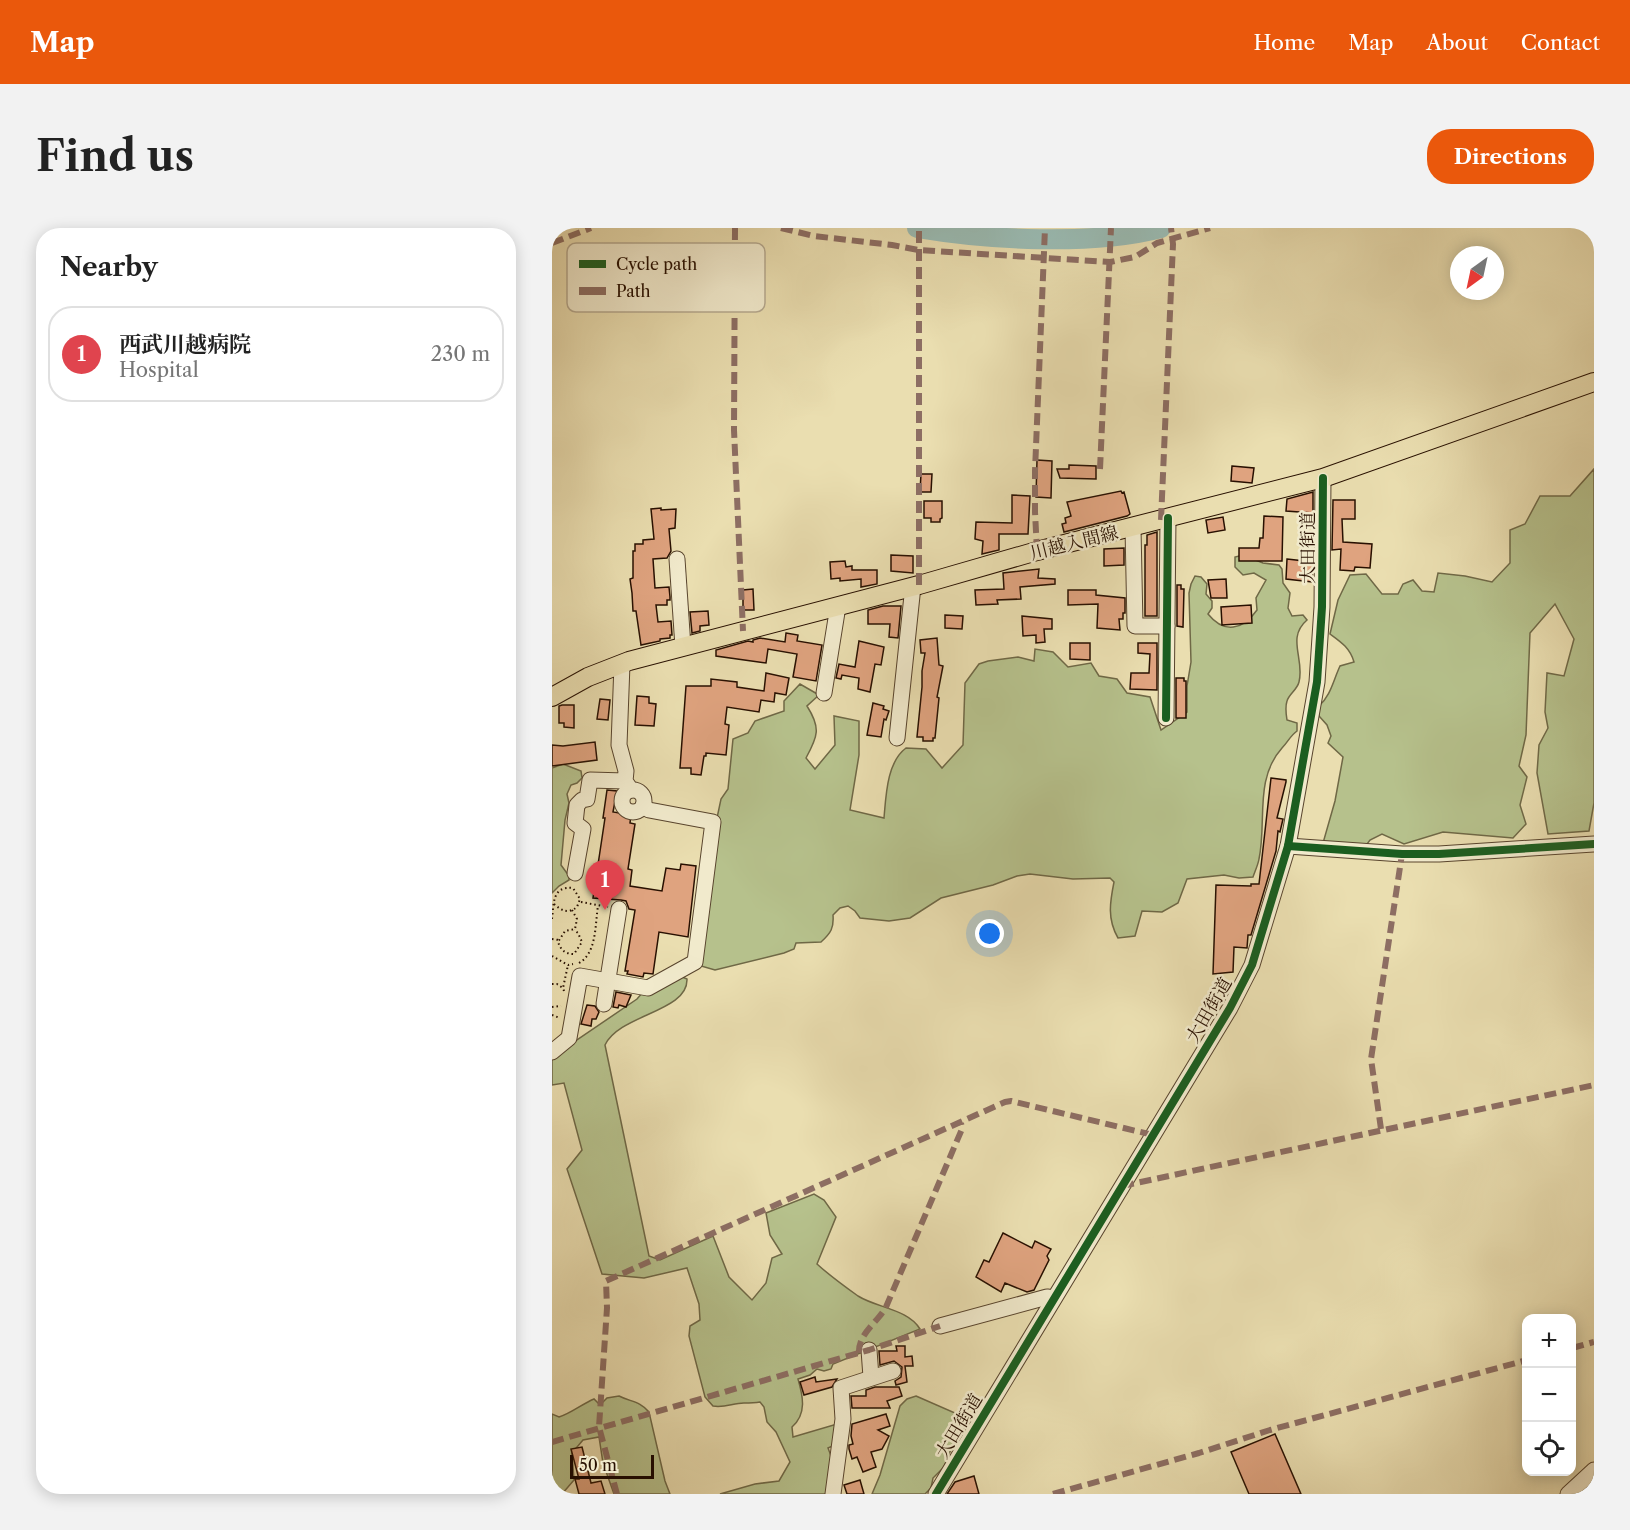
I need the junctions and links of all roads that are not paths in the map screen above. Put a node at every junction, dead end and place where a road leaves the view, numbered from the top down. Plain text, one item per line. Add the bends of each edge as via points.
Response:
1 (1594, 382) edge
2 (1323, 478) junction
3 (1168, 518) junction
4 (1134, 528) junction
5 (676, 559) dead end
6 (913, 586) junction
7 (838, 606) junction
8 (1167, 626) junction
9 (683, 647) junction
10 (622, 664) junction
11 (824, 693) dead end
12 (552, 697) edge
13 (1167, 718) dead end
14 (897, 738) dead end
15 (628, 786) junction
16 (1594, 844) edge
17 (1288, 846) junction
18 (575, 873) dead end
19 (619, 909) road end
20 (608, 981) junction
21 (604, 1004) dead end
22 (552, 1052) edge
23 (1054, 1298) junction
24 (939, 1326) dead end
25 (869, 1350) dead end
26 (893, 1371) dead end
27 (871, 1377) junction
28 (1594, 1470) edge
29 (833, 1494) edge
30 (936, 1494) edge
31 (1568, 1494) edge

1 - 2 main road, 川越入間線
2 - 3 main road, 川越入間線
2 - 17 street, 大田街道 via 1317,682
3 - 4 main road, 川越入間線
3 - 8 street
4 - 6 main road, 川越入間線
4 - 8 street via 1135,626
5 - 9 street
6 - 7 main road, 川越入間線
6 - 14 street
7 - 9 main road, 川越入間線
7 - 11 street
8 - 13 street
9 - 10 main road, 川越入間線
10 - 12 main road, 川越入間線
10 - 15 street via 619,745
15 - 18 street via 590,780 587,800 577,805 575,823 582,829
15 - 20 street via 622,799 632,812 643,806 713,822 695,962 648,988
16 - 17 street via 1439,854
17 - 23 street, 大田街道 via 1252,965 1230,1008
19 - 20 street
20 - 21 street
20 - 22 street via 580,976 569,1038
23 - 24 street
23 - 30 street, 大田街道
25 - 27 street
26 - 27 street
27 - 29 street via 841,1388 843,1419
28 - 31 street

